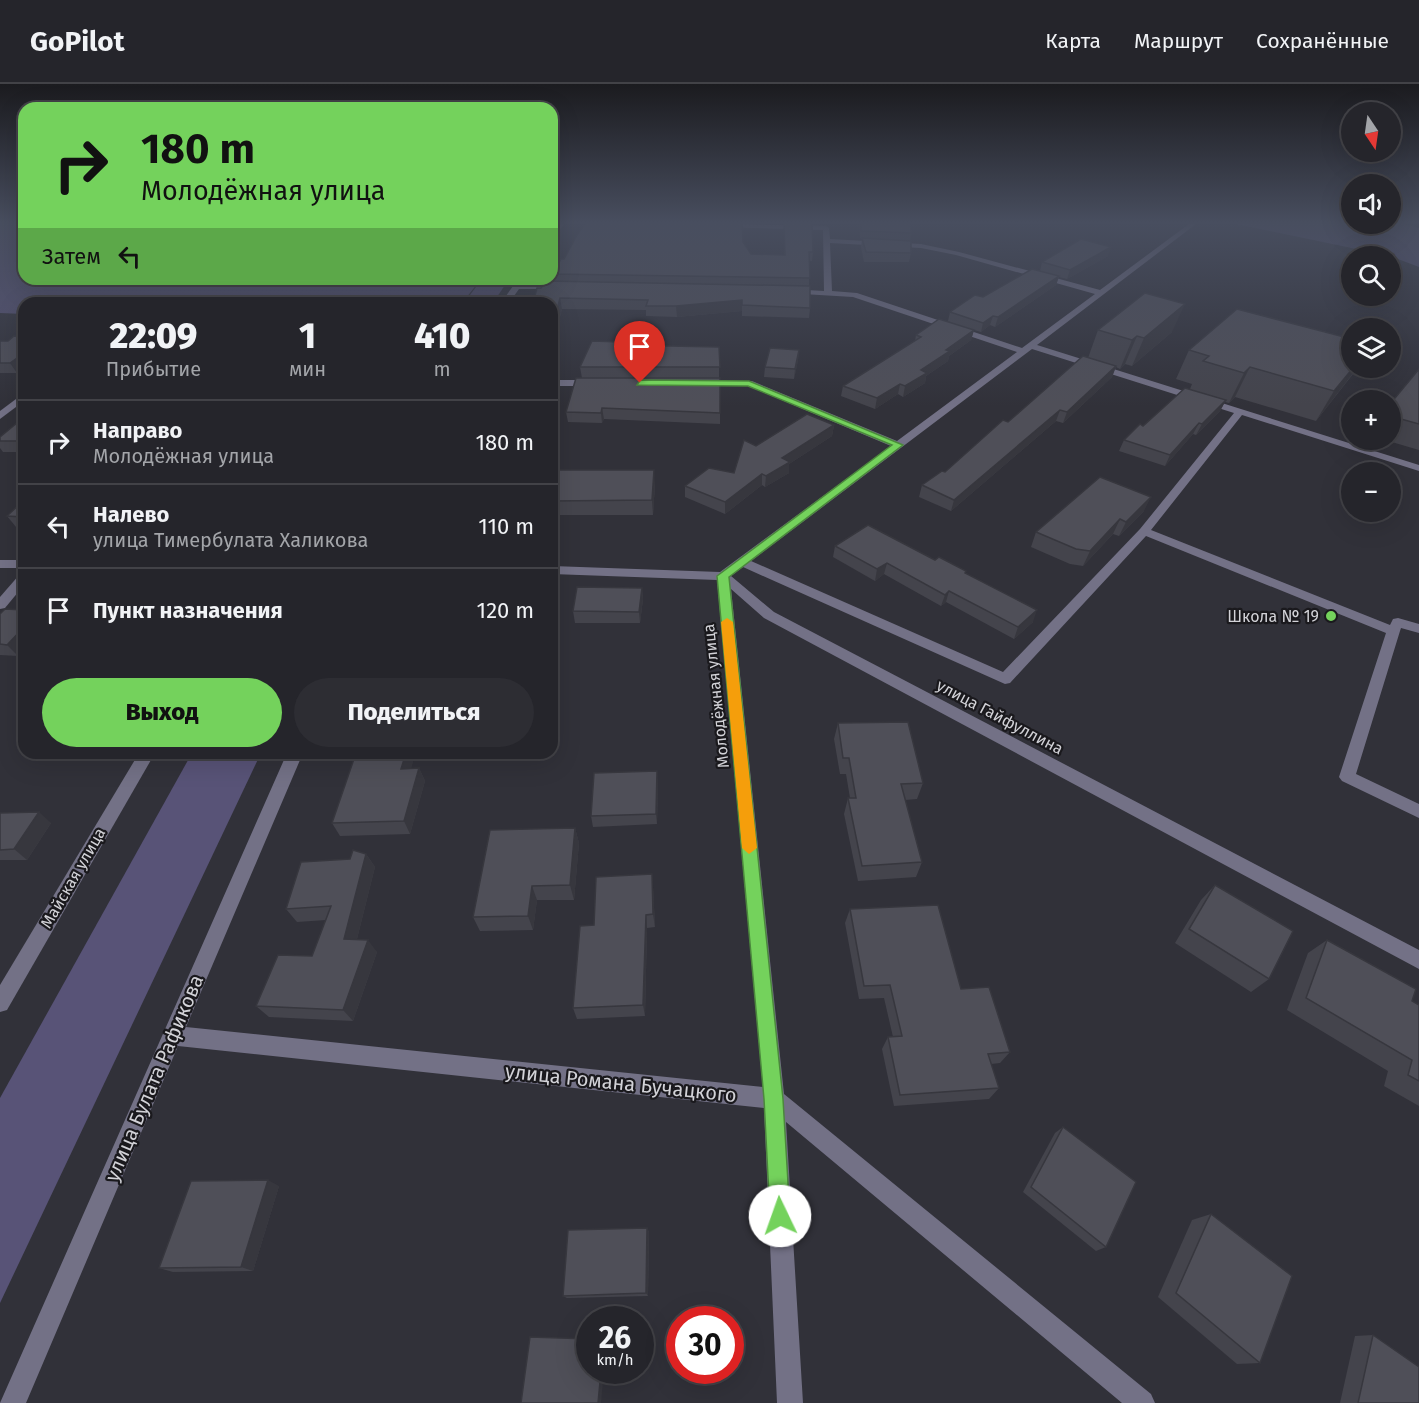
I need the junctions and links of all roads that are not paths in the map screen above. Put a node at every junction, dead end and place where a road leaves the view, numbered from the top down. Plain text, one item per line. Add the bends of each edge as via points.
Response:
1 (828, 283) edge
2 (1063, 283) edge
3 (1115, 283) edge
4 (516, 286) joint
5 (574, 287) edge
6 (782, 291) edge
7 (828, 291) junction
8 (1101, 293) junction
9 (509, 297) edge
10 (1027, 349) junction
11 (558, 383) edge
12 (610, 383) edge
13 (691, 383) edge
14 (18, 401) edge
15 (1240, 411) junction
16 (0, 416) edge
17 (898, 445) junction
18 (1419, 468) edge
19 (1144, 531) junction
20 (742, 562) junction
21 (0, 564) edge
22 (18, 564) edge
23 (558, 570) edge
24 (723, 576) junction
25 (18, 584) edge
26 (0, 605) edge
27 (1419, 629) edge
28 (1393, 631) junction
29 (143, 759) edge
30 (292, 759) edge
31 (1419, 811) edge
32 (1419, 960) edge
33 (0, 1003) edge
34 (172, 1035) junction
35 (774, 1099) junction
36 (13, 1403) edge
37 (790, 1403) edge
38 (1142, 1403) edge

1 - 7 street
2 - 8 street
3 - 8 street
4 - 5 street
4 - 9 street
6 - 7 street
7 - 10 street via 854,295
8 - 10 street
10 - 15 street
10 - 17 street
11 - 12 street
13 - 17 street via 749,383
14 - 16 street
15 - 18 street
15 - 19 street
17 - 20 street
19 - 20 street via 1005,679
19 - 28 street
20 - 24 street
21 - 22 street
23 - 24 street
24 - 32 street, улица Гайфуллина via 769,615
24 - 35 street, Молодёжная улица
25 - 26 street
27 - 28 street via 1398,622
28 - 31 street via 1347,777
29 - 33 street, Майская улица
30 - 34 street, улица Булата Рафикова
34 - 35 street, улица Романа Бучацкого
34 - 36 street, улица Булата Рафикова
35 - 37 street, Молодёжная улица
35 - 38 street

